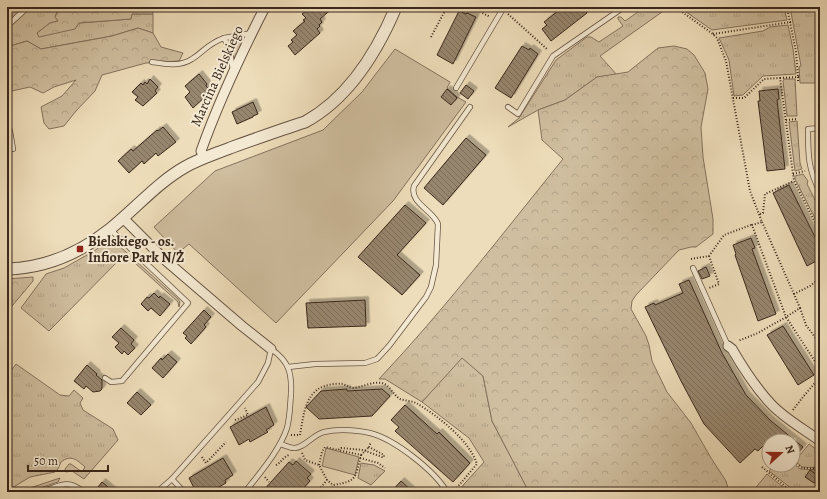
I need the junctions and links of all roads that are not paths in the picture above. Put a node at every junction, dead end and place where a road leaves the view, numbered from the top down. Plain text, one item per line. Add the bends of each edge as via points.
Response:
1 (28, 7) edge
2 (265, 7) edge
3 (396, 7) edge
4 (624, 7) edge
5 (504, 8) edge
6 (7, 26) edge
7 (252, 33) junction
8 (224, 38) junction
9 (152, 62) dead end
10 (234, 71) junction
11 (456, 88) dead end
12 (470, 107) dead end
13 (508, 107) dead end
14 (7, 124) edge
15 (820, 128) edge
16 (13, 149) dead end
17 (204, 158) junction
18 (820, 192) edge
19 (123, 218) junction
20 (110, 229) junction
21 (693, 268) dead end
22 (7, 269) edge
23 (728, 346) joint
24 (272, 349) junction
25 (288, 367) junction
26 (105, 378) dead end
27 (820, 441) edge
28 (280, 444) junction
29 (172, 479) junction
30 (41, 492) edge
31 (84, 492) edge
32 (156, 492) edge
33 (184, 492) edge
34 (245, 492) edge
35 (447, 492) edge

1 - 6 lane
2 - 7 street, Marcina Bielskiego
3 - 17 street via 385,33 354,80 316,116
4 - 13 lane via 554,56 518,114
5 - 11 lane
7 - 8 lane
7 - 10 street, Marcina Bielskiego
8 - 9 lane via 212,43 186,62
8 - 10 lane
10 - 17 street, Marcina Bielskiego via 201,151
12 - 25 lane via 413,190 415,198 433,214 438,224 436,265 426,298 377,360 365,363
14 - 16 lane
15 - 18 lane via 808,129 810,170
17 - 19 street via 168,178
19 - 20 street
19 - 24 street via 164,259
20 - 22 street via 80,249 53,261 37,266
20 - 26 lane via 188,303 122,381 111,382
21 - 23 lane
23 - 27 street via 771,404
24 - 25 lane via 281,356
24 - 29 lane via 258,382
25 - 28 lane via 291,396 287,427
28 - 34 lane
28 - 35 lane via 300,447 322,432 328,431 351,430 374,435 393,443 413,457
29 - 32 lane
29 - 33 lane
30 - 31 lane via 66,484 77,486

